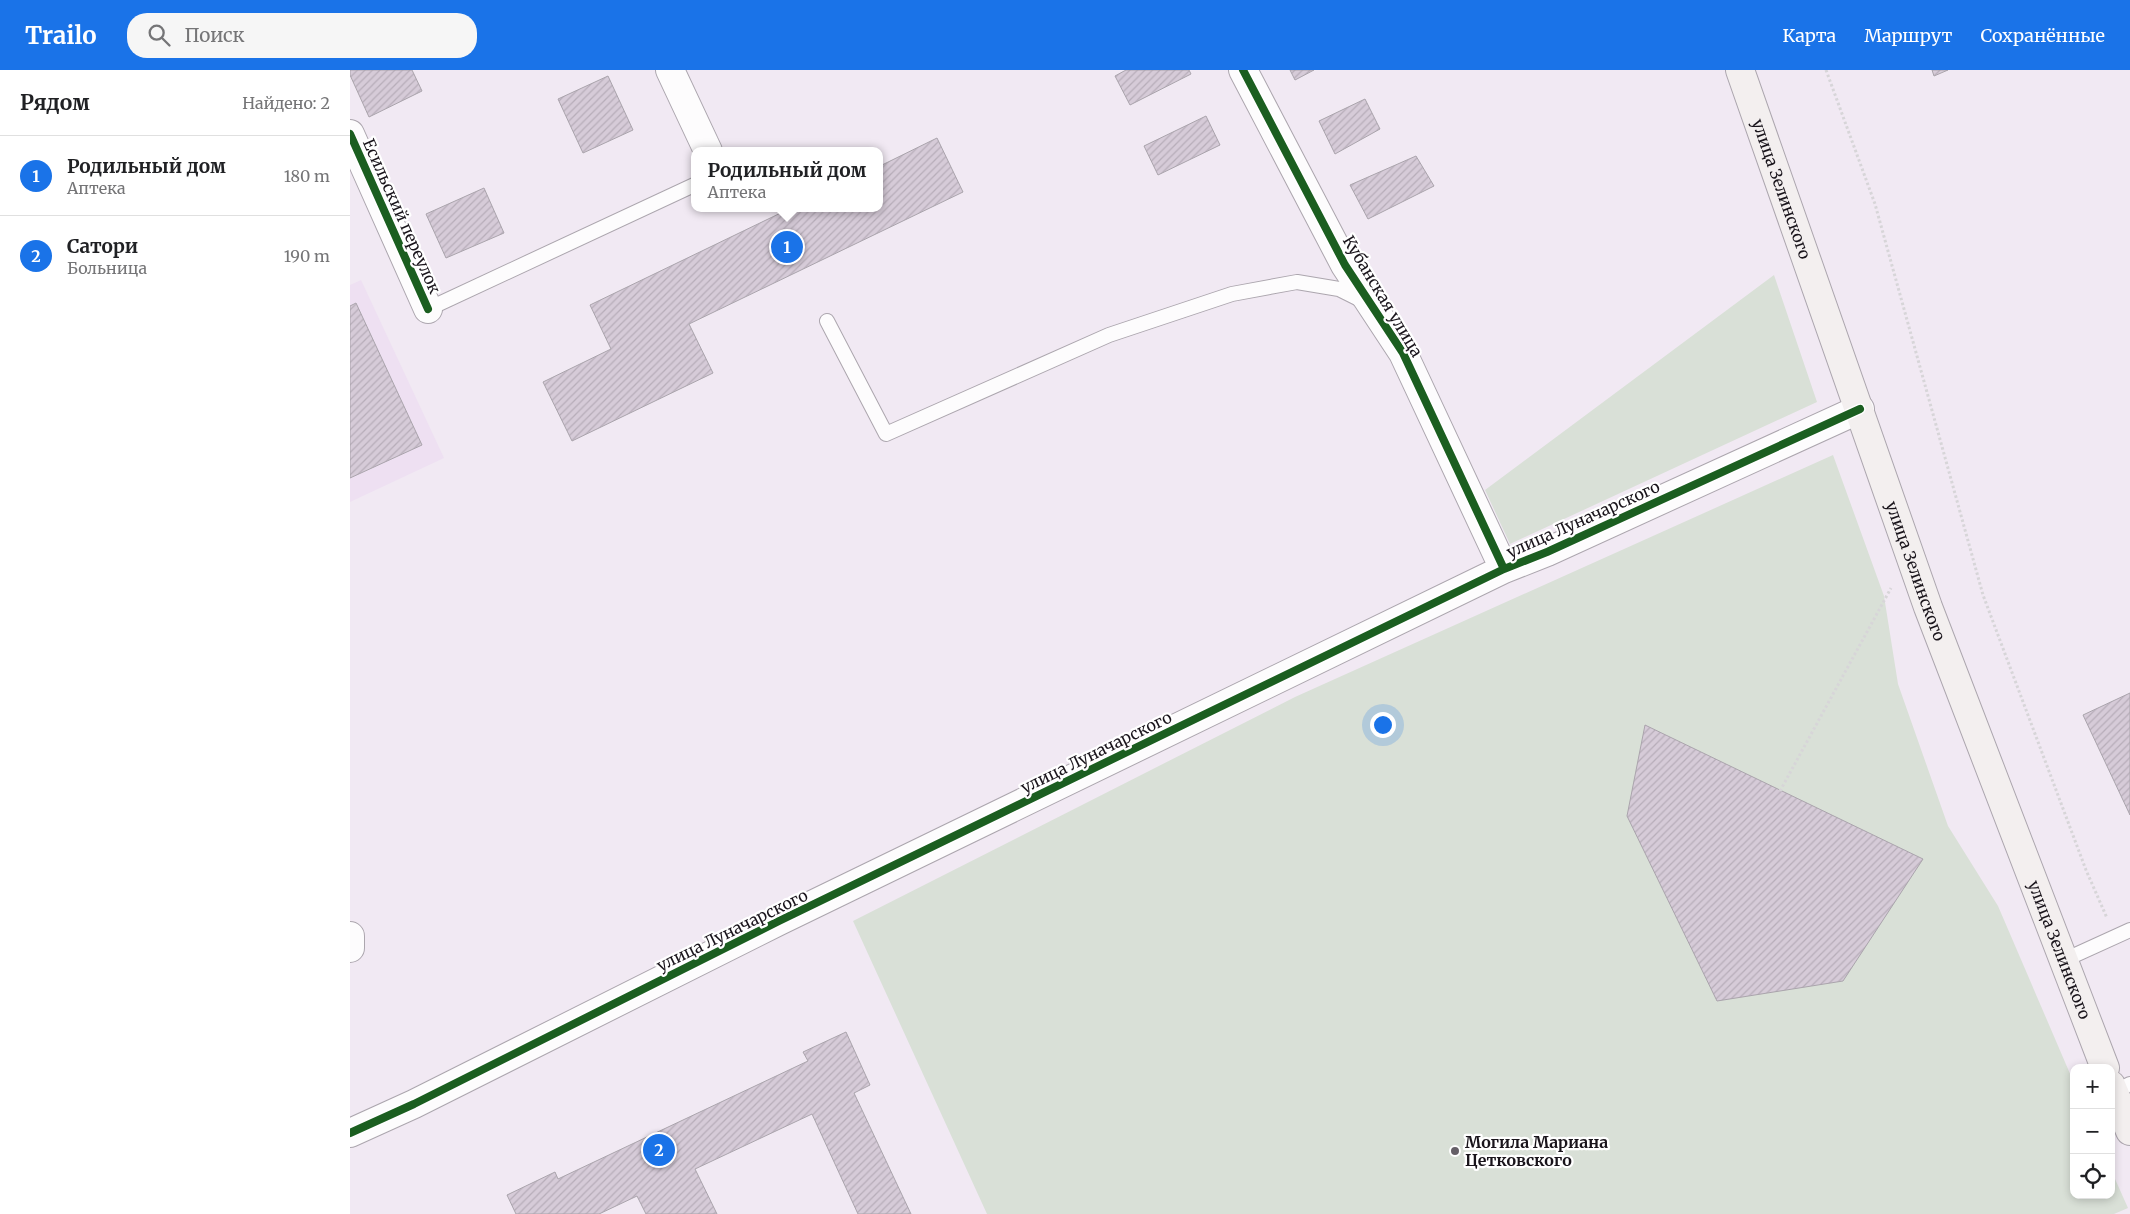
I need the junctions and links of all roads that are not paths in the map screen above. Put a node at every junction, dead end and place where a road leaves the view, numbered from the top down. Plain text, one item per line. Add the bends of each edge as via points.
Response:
1 (670, 70) edge
2 (1242, 70) edge
3 (1740, 70) edge
4 (350, 134) edge
5 (706, 147) edge
6 (691, 186) edge
7 (1372, 306) junction
8 (428, 309) joint
9 (827, 321) dead end
10 (1860, 409) junction
11 (1504, 569) junction
12 (2127, 932) edge
13 (350, 936) edge
14 (350, 948) edge
15 (2062, 961) junction
16 (2107, 1064) edge
17 (2115, 1082) edge
18 (2130, 1130) edge
19 (350, 1133) edge

1 - 5 street
2 - 7 street, Кубанская улица via 1345,265
3 - 10 main road, улица Зелинского
4 - 8 street, Есильский переулок
6 - 8 lane
7 - 9 lane via 1339,289 1297,282 1232,294 1110,334 886,434
7 - 11 street, Кубанская улица via 1403,353
10 - 11 street, улица Луначарского
10 - 15 main road, улица Зелинского via 1931,616
11 - 19 street, улица Луначарского
12 - 15 lane
13 - 14 street
15 - 16 main road, улица Зелинского
17 - 18 main road, улица Зелинского

